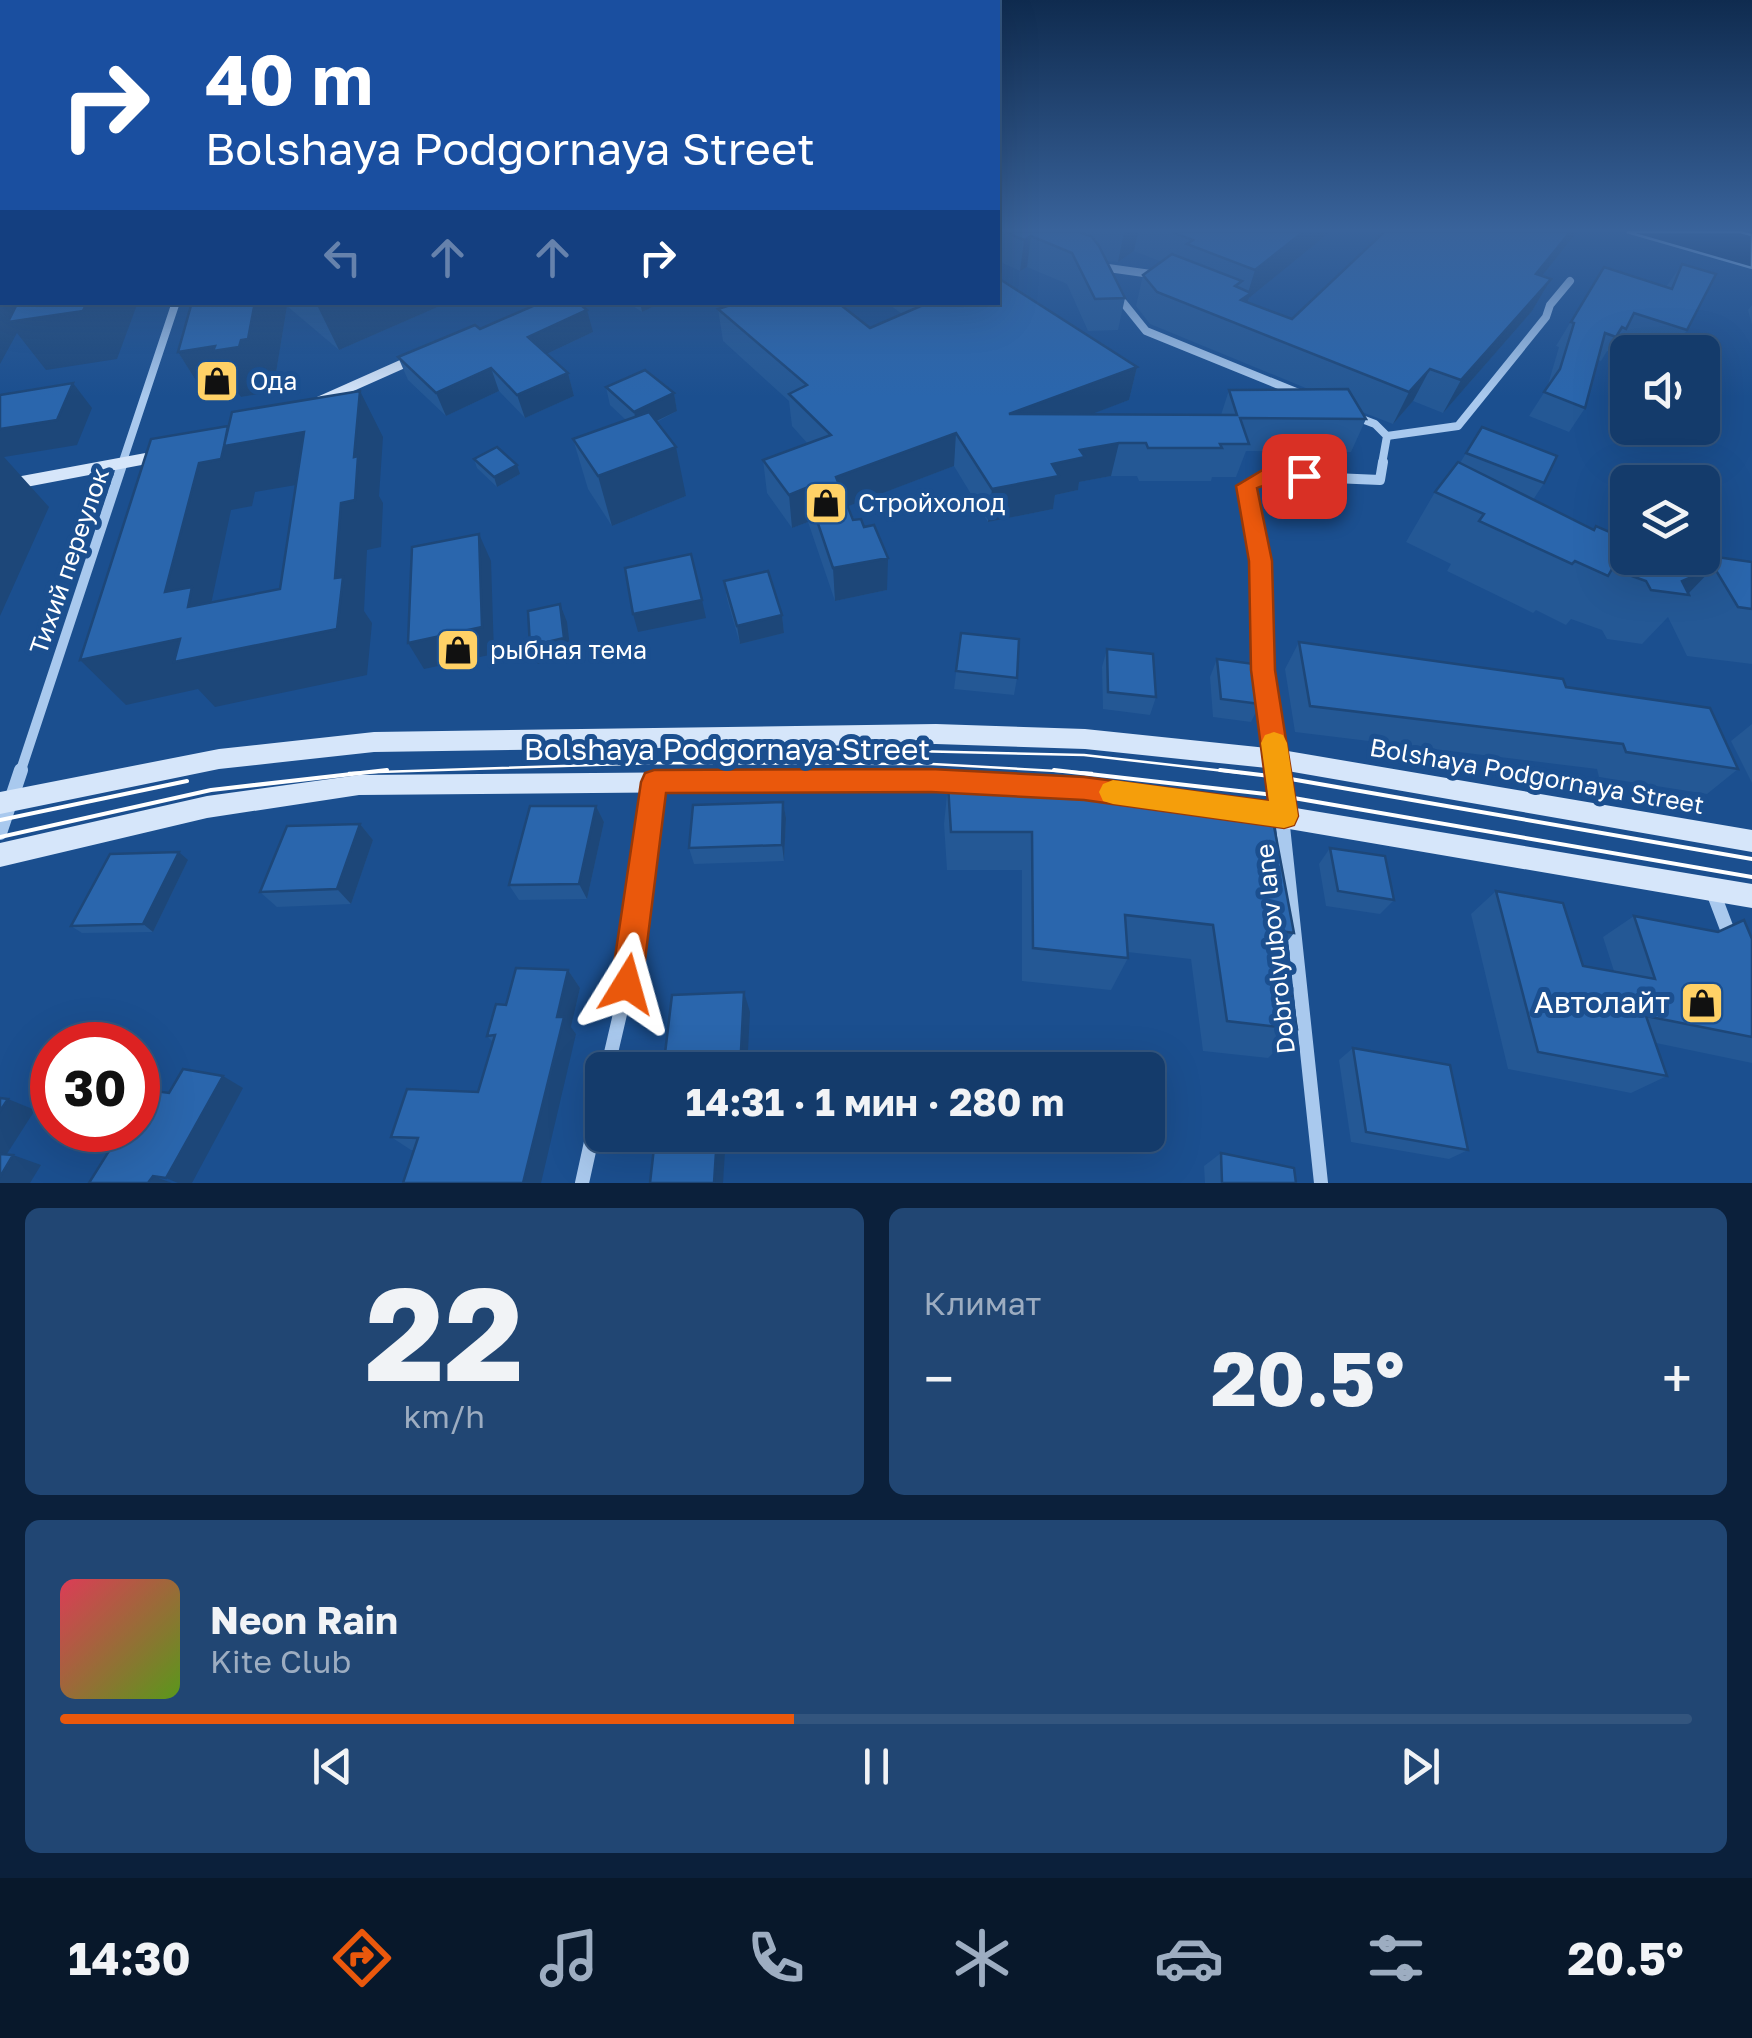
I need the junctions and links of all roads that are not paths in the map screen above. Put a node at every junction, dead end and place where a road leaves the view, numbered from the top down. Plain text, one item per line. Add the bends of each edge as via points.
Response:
1 (1110, 287) edge
2 (1565, 287) edge
3 (175, 305) edge
4 (443, 346) edge
5 (1308, 397) edge
6 (298, 409) edge
7 (1342, 411) edge
8 (1387, 436) junction
9 (185, 451) edge
10 (123, 464) junction
11 (0, 486) edge
12 (1276, 759) junction
13 (654, 782) junction
14 (4, 802) edge
15 (1284, 816) junction
16 (0, 833) edge
17 (1752, 841) edge
18 (0, 854) edge
19 (1712, 888) junction
20 (1752, 896) edge
21 (1739, 959) edge
22 (612, 1052) edge
23 (589, 1152) edge
24 (582, 1183) edge
25 (1321, 1183) edge

1 - 5 street via 1146,332
2 - 8 street via 1458,426
3 - 10 street, Тихий переулок
4 - 6 main road
7 - 8 street
8 - 12 street, Dobrolyubov lane via 1380,480 1266,475 1246,486 1260,561 1263,670
9 - 10 main road
10 - 11 main road
10 - 14 street, Тихий переулок
12 - 14 main road, Bolshaya Podgornaya Street via 936,734 374,742 219,759
12 - 15 street, Dobrolyubov lane
12 - 17 main road, Bolshaya Podgornaya Street
13 - 15 main road, Bolshaya Podgornaya Street via 931,780 1084,788
13 - 18 main road, Bolshaya Podgornaya Street via 341,788 207,806
13 - 22 street
14 - 16 street, Тихий переулок
15 - 19 main road, Bolshaya Podgornaya Street
15 - 25 street, Dobrolyubov lane
19 - 20 main road, Bolshaya Podgornaya Street
19 - 21 street
23 - 24 street

